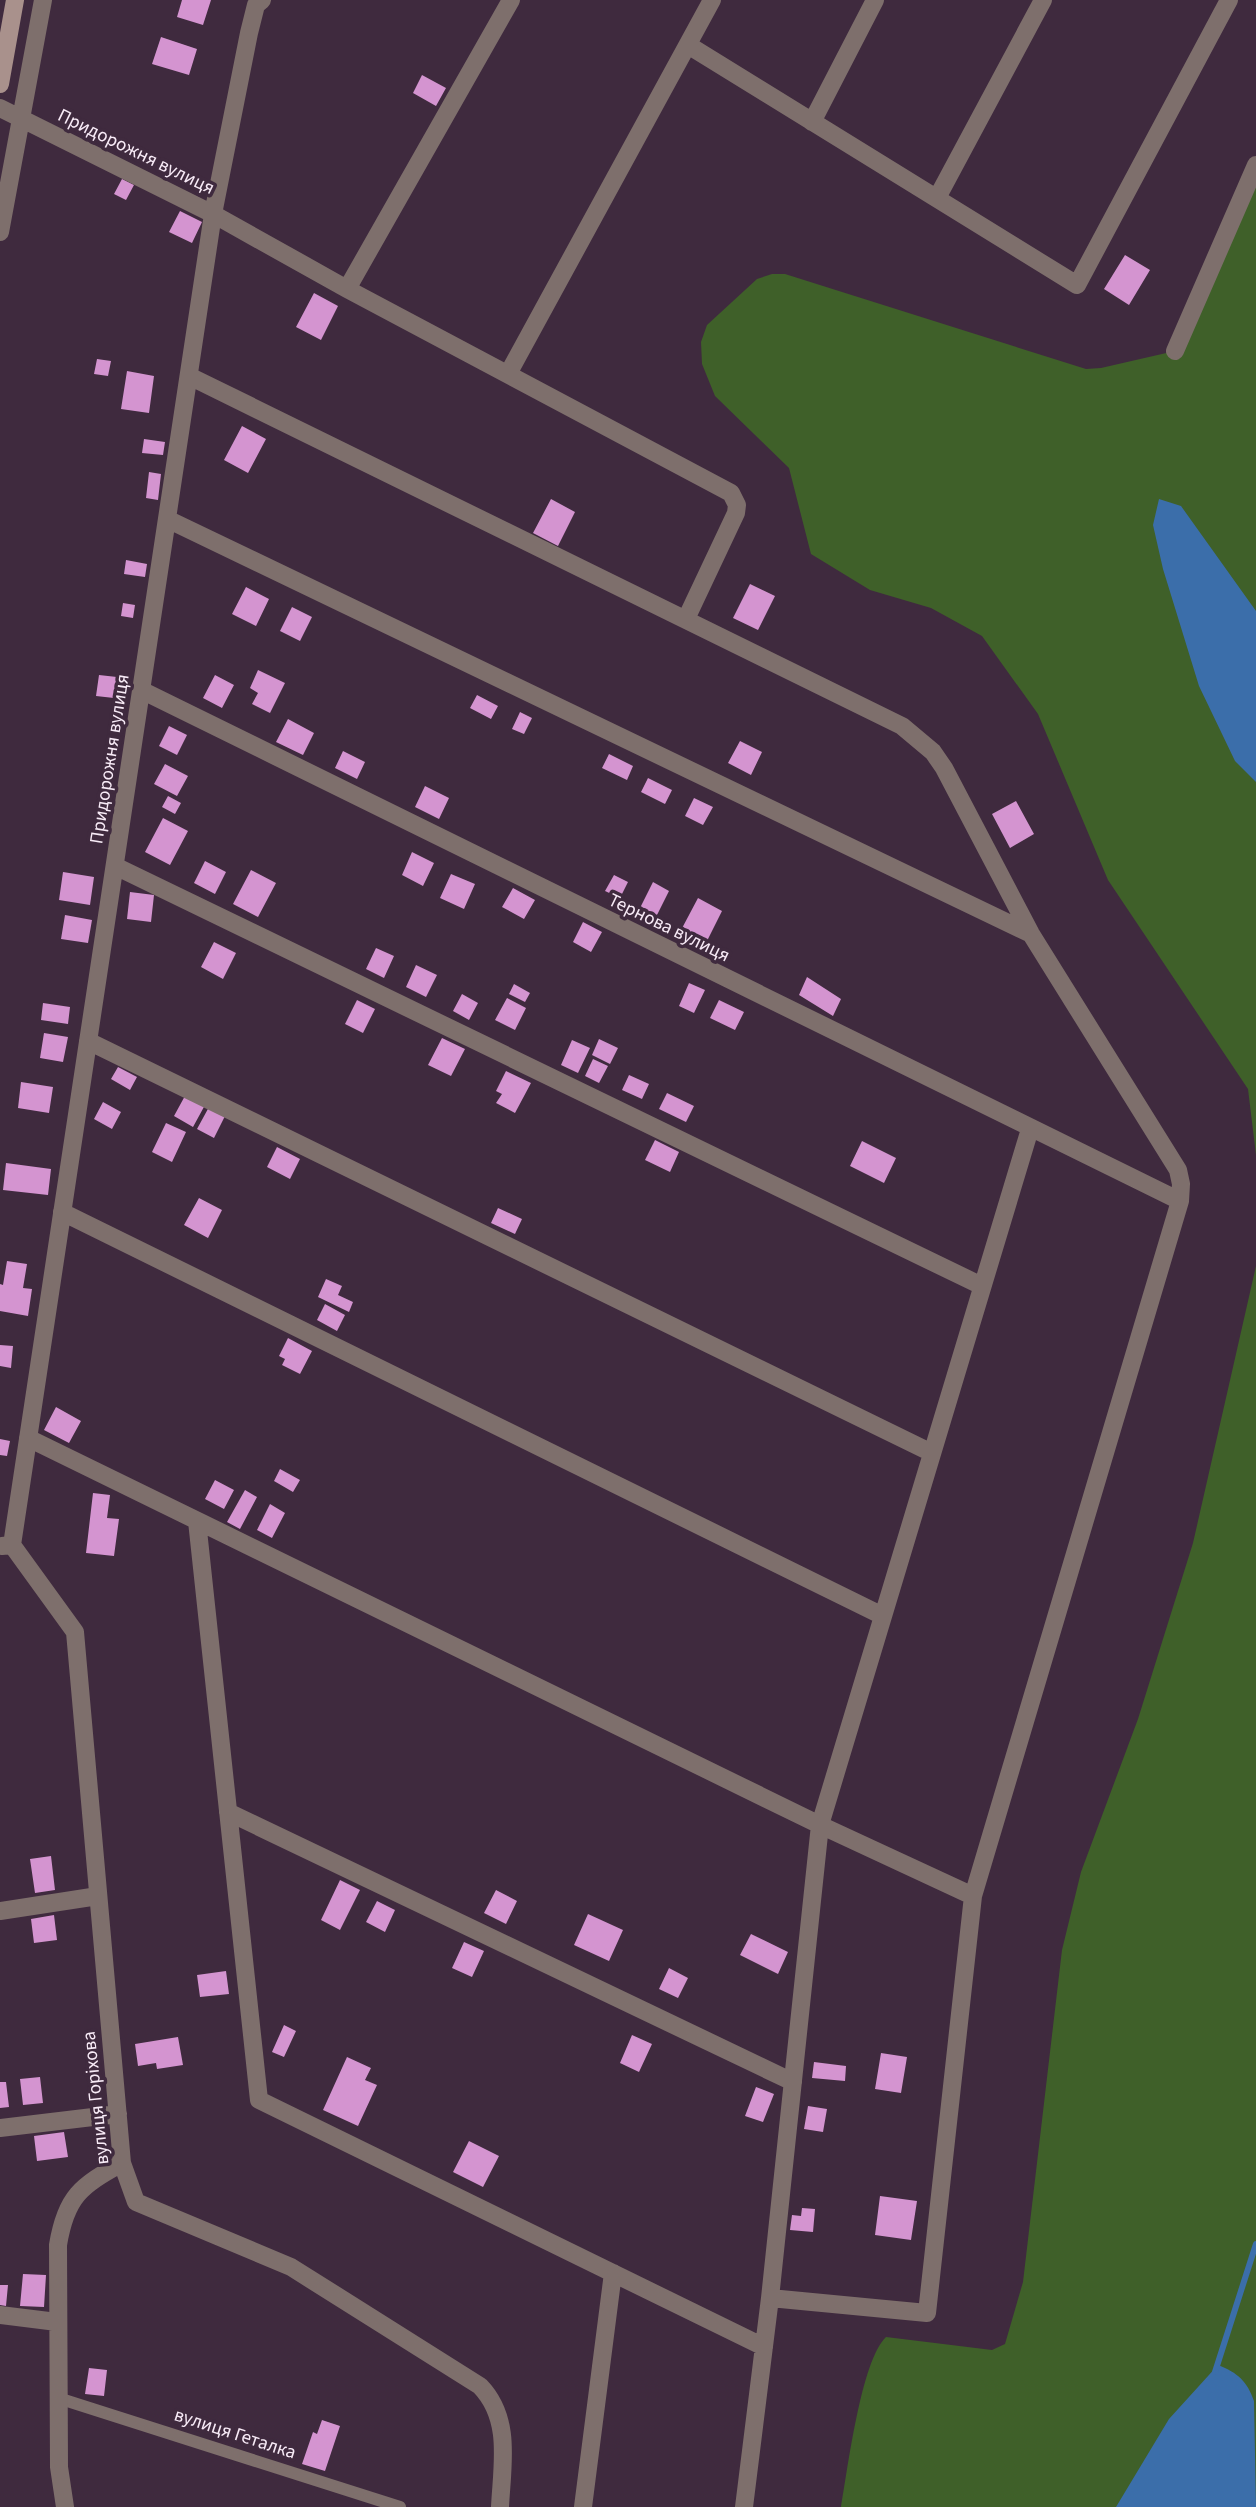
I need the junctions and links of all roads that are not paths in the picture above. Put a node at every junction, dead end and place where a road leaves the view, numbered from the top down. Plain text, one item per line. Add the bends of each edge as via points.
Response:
1 (15, 0) edge
2 (43, 0) edge
3 (261, 0) edge
4 (511, 0) edge
5 (712, 0) edge
6 (875, 0) edge
7 (1043, 0) edge
8 (1229, 0) edge
9 (688, 45) junction
10 (0, 84) edge
11 (0, 108) edge
12 (19, 118) junction
13 (812, 122) junction
14 (1256, 165) edge
15 (937, 198) junction
16 (213, 214) junction
17 (0, 232) edge
18 (347, 289) junction
19 (1175, 351) dead end
20 (508, 374) junction
21 (189, 376) junction
22 (167, 519) junction
23 (686, 619) junction
24 (141, 690) junction
25 (115, 866) junction
26 (1031, 934) junction
27 (88, 1041) junction
28 (1030, 1129) junction
29 (1180, 1201) junction
30 (62, 1212) junction
31 (982, 1286) junction
32 (28, 1438) junction
33 (932, 1453) junction
34 (197, 1521) junction
35 (6, 1546) edge
36 (883, 1616) junction
37 (228, 1812) junction
38 (820, 1825) junction
39 (98, 1896) junction
40 (973, 1896) junction
41 (0, 1911) edge
42 (793, 2082) junction
43 (118, 2114) junction
44 (0, 2128) edge
45 (122, 2163) junction
46 (613, 2273) junction
47 (770, 2298) junction
48 (0, 2315) edge
49 (57, 2322) junction
50 (764, 2347) junction
51 (58, 2398) junction
52 (65, 2507) edge
53 (400, 2507) edge
54 (500, 2507) edge
55 (583, 2507) edge
56 (744, 2507) edge

1 - 10 main road
2 - 12 street
3 - 16 street via 249,33
4 - 18 street
5 - 9 street
6 - 13 street
7 - 15 street
8 - 15 street via 1077,285
9 - 13 street
9 - 20 street
11 - 12 street, Придорожня вулиця
12 - 16 street, Придорожня вулиця
12 - 17 street
13 - 15 street
14 - 19 street
16 - 18 street
16 - 21 street, Придорожня вулиця
18 - 20 street
20 - 23 street via 731,493 736,513
21 - 22 street, Придорожня вулиця
21 - 23 street
22 - 24 street, Придорожня вулиця
22 - 26 street
23 - 26 street via 920,739 944,768
24 - 25 street, Придорожня вулиця
24 - 28 street, Тернова вулиця
25 - 27 street, Придорожня вулиця
25 - 31 street
26 - 29 street via 1174,1162 1181,1184
27 - 30 street, Придорожня вулиця
27 - 33 street
28 - 29 street, Тернова вулиця
28 - 31 street
29 - 40 street
30 - 32 street, Придорожня вулиця
30 - 36 street
31 - 33 street
32 - 34 street
32 - 35 street, Придорожня вулиця
33 - 36 street
34 - 37 street
34 - 38 street
35 - 39 street, вулиця Горіхова via 75,1632
36 - 38 street
37 - 42 street
37 - 46 street via 259,2100
38 - 40 street
38 - 42 street
39 - 41 street
39 - 43 street, вулиця Горіхова
40 - 47 street via 927,2313
42 - 47 street
43 - 44 street
43 - 45 street, вулиця Горіхова
45 - 49 street via 85,2183 66,2208 58,2245
45 - 54 street, вулиця Горіхова via 136,2202 291,2267 480,2386 502,2422
46 - 50 street
46 - 55 street
47 - 50 street
48 - 49 street
49 - 51 street
50 - 56 street
51 - 52 street
51 - 53 lane, вулиця Геталка

